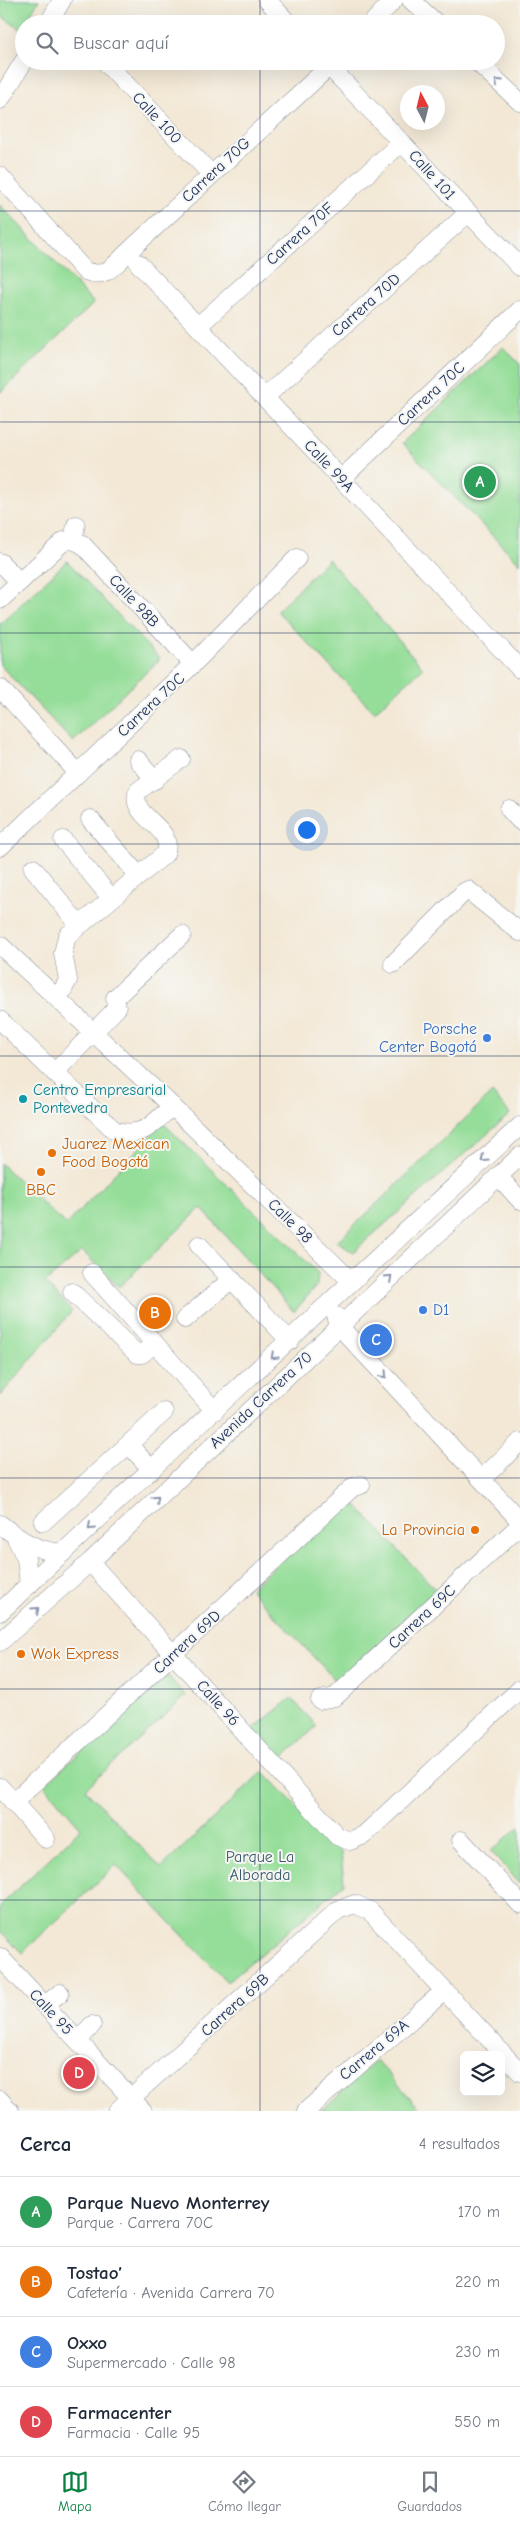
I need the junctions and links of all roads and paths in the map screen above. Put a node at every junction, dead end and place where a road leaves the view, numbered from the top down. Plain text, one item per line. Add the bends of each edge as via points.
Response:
1 (267, 0) edge
2 (394, 0) edge
3 (411, 0) edge
4 (281, 15) edge
5 (380, 15) edge
6 (427, 15) edge
7 (18, 70) edge
8 (113, 70) edge
9 (322, 70) edge
10 (336, 70) edge
11 (486, 70) edge
12 (0, 100) edge
13 (520, 102) edge
14 (402, 142) junction
15 (211, 174) junction
16 (0, 176) edge
17 (467, 214) junction
18 (138, 263) dead end
19 (520, 267) edge
20 (520, 310) edge
21 (198, 326) junction
22 (265, 397) junction
23 (341, 479) junction
24 (297, 558) dead end
25 (0, 562) edge
26 (20, 582) junction
27 (2, 596) edge
28 (193, 664) junction
29 (520, 669) edge
30 (0, 688) edge
31 (181, 758) dead end
32 (138, 760) dead end
33 (78, 774) junction
34 (155, 780) junction
35 (120, 792) dead end
36 (137, 807) junction
37 (90, 819) dead end
38 (63, 840) dead end
39 (0, 847) edge
40 (33, 868) dead end
41 (138, 876) junction
42 (111, 898) junction
43 (79, 925) junction
44 (520, 932) edge
45 (182, 935) dead end
46 (0, 945) edge
47 (393, 964) dead end
48 (58, 999) junction
49 (0, 1020) edge
50 (94, 1032) junction
51 (55, 1072) junction
52 (172, 1106) junction
53 (520, 1126) edge
54 (520, 1156) edge
55 (498, 1176) junction
56 (520, 1200) edge
57 (199, 1244) dead end
58 (92, 1273) dead end
59 (232, 1279) junction
60 (351, 1281) junction
61 (72, 1292) dead end
62 (185, 1318) dead end
63 (339, 1326) junction
64 (290, 1341) junction
65 (154, 1344) junction
66 (215, 1411) junction
67 (164, 1412) dead end
68 (520, 1442) edge
69 (129, 1445) junction
70 (152, 1470) junction
71 (482, 1479) junction
72 (361, 1486) dead end
73 (520, 1521) edge
74 (43, 1522) dead end
75 (0, 1524) edge
76 (520, 1525) edge
77 (15, 1536) junction
78 (63, 1553) junction
79 (90, 1562) junction
80 (28, 1585) junction
81 (0, 1612) edge
82 (0, 1642) edge
83 (174, 1655) junction
84 (518, 1694) edge
85 (320, 1700) dead end
86 (0, 1787) edge
87 (13, 1802) junction
88 (46, 1839) dead end
89 (461, 1840) dead end
90 (520, 1904) edge
91 (0, 1957) edge
92 (444, 1992) junction
93 (60, 1993) dead end
94 (45, 2005) junction
95 (92, 2025) dead end
96 (78, 2041) junction
97 (520, 2072) edge
98 (0, 2100) edge
99 (137, 2105) edge
100 (10, 2111) edge
101 (117, 2111) edge
102 (306, 2111) edge

1 - 4 street
2 - 5 street
3 - 6 street
7 - 12 street
8 - 15 street, Calle 100
9 - 15 street, Carrera 70G
10 - 14 street, Calle 101
13 -> 11 street
14 - 17 street, Calle 101
14 - 21 street, Carrera 70F
15 - 16 street, Carrera 70G via 114,264 96,275 85,271
17 - 19 street, Calle 101
17 - 22 street, Carrera 70D
18 - 21 street, Calle 99A
20 - 23 street, Carrera 70C
21 - 22 street, Calle 99A
22 - 23 street, Calle 99A
23 - 29 street, Calle 99A
24 - 28 street, Carrera 70C
25 - 26 street
26 - 27 street
26 - 28 street, Calle 98B via 41,552 74,533
28 - 33 street, Carrera 70C
30 - 33 street
31 - 34 street
32 - 34 street
33 - 39 street, Carrera 70C
34 - 36 street via 138,791 135,798
35 - 36 street
36 - 41 street via 166,837 168,846 165,854
37 - 41 street
38 - 42 street
40 - 43 street
41 - 42 street
42 - 43 street
43 - 48 street via 63,945 68,980
44 - 47 street via 468,890
45 - 50 street via 116,998 117,1008
46 - 48 street, Calle 98
48 - 50 street, Calle 98
49 - 51 street
50 - 51 street
50 - 52 street, Calle 98
51 - 52 street via 114,1130 131,1133 147,1129
52 - 60 street, Calle 98
53 -> 60 street, Avenida Carrera 70
54 - 55 street, Avenida Carrera 70
55 - 56 street
63 -> 55 street, Avenida Carrera 70
57 - 59 street
58 - 65 street
59 - 62 street
59 - 64 street
60 - 63 street via 337,1311
60 - 64 street, Avenida Carrera 70
61 - 65 street via 137,1354 142,1354
63 -> 71 street
79 -> 63 street, Avenida Carrera 70
64 -> 66 street, Avenida Carrera 70
65 - 66 street
66 - 70 street, Avenida Carrera 70
67 - 69 street
68 - 71 street
69 - 70 street
69 - 74 street
70 -> 78 street, Avenida Carrera 70
71 - 73 street
72 - 83 street, Carrera 69D via 353,1487
75 - 77 street
76 - 85 street, Carrera 69C via 336,1697
77 - 78 street via 37,1549
77 - 80 street via 26,1559
78 - 80 street, Avenida Carrera 70
82 -> 79 street, Avenida Carrera 70
79 - 83 street, Calle 96
80 - 81 street, Avenida Carrera 70
83 - 84 street, Calle 96 via 337,1836 350,1841 364,1835
83 - 87 street, Carrera 69D
86 - 87 street
87 - 88 street
89 - 90 street
91 - 94 street, Calle 95
92 - 97 street
92 - 99 street, Carrera 69B via 370,1911 355,1904 338,1910
92 - 102 street, Carrera 69A
93 - 94 street
94 - 96 street, Calle 95
95 - 96 street
96 - 99 street, Calle 95
98 - 100 street
99 - 101 street, Carrera 69B

